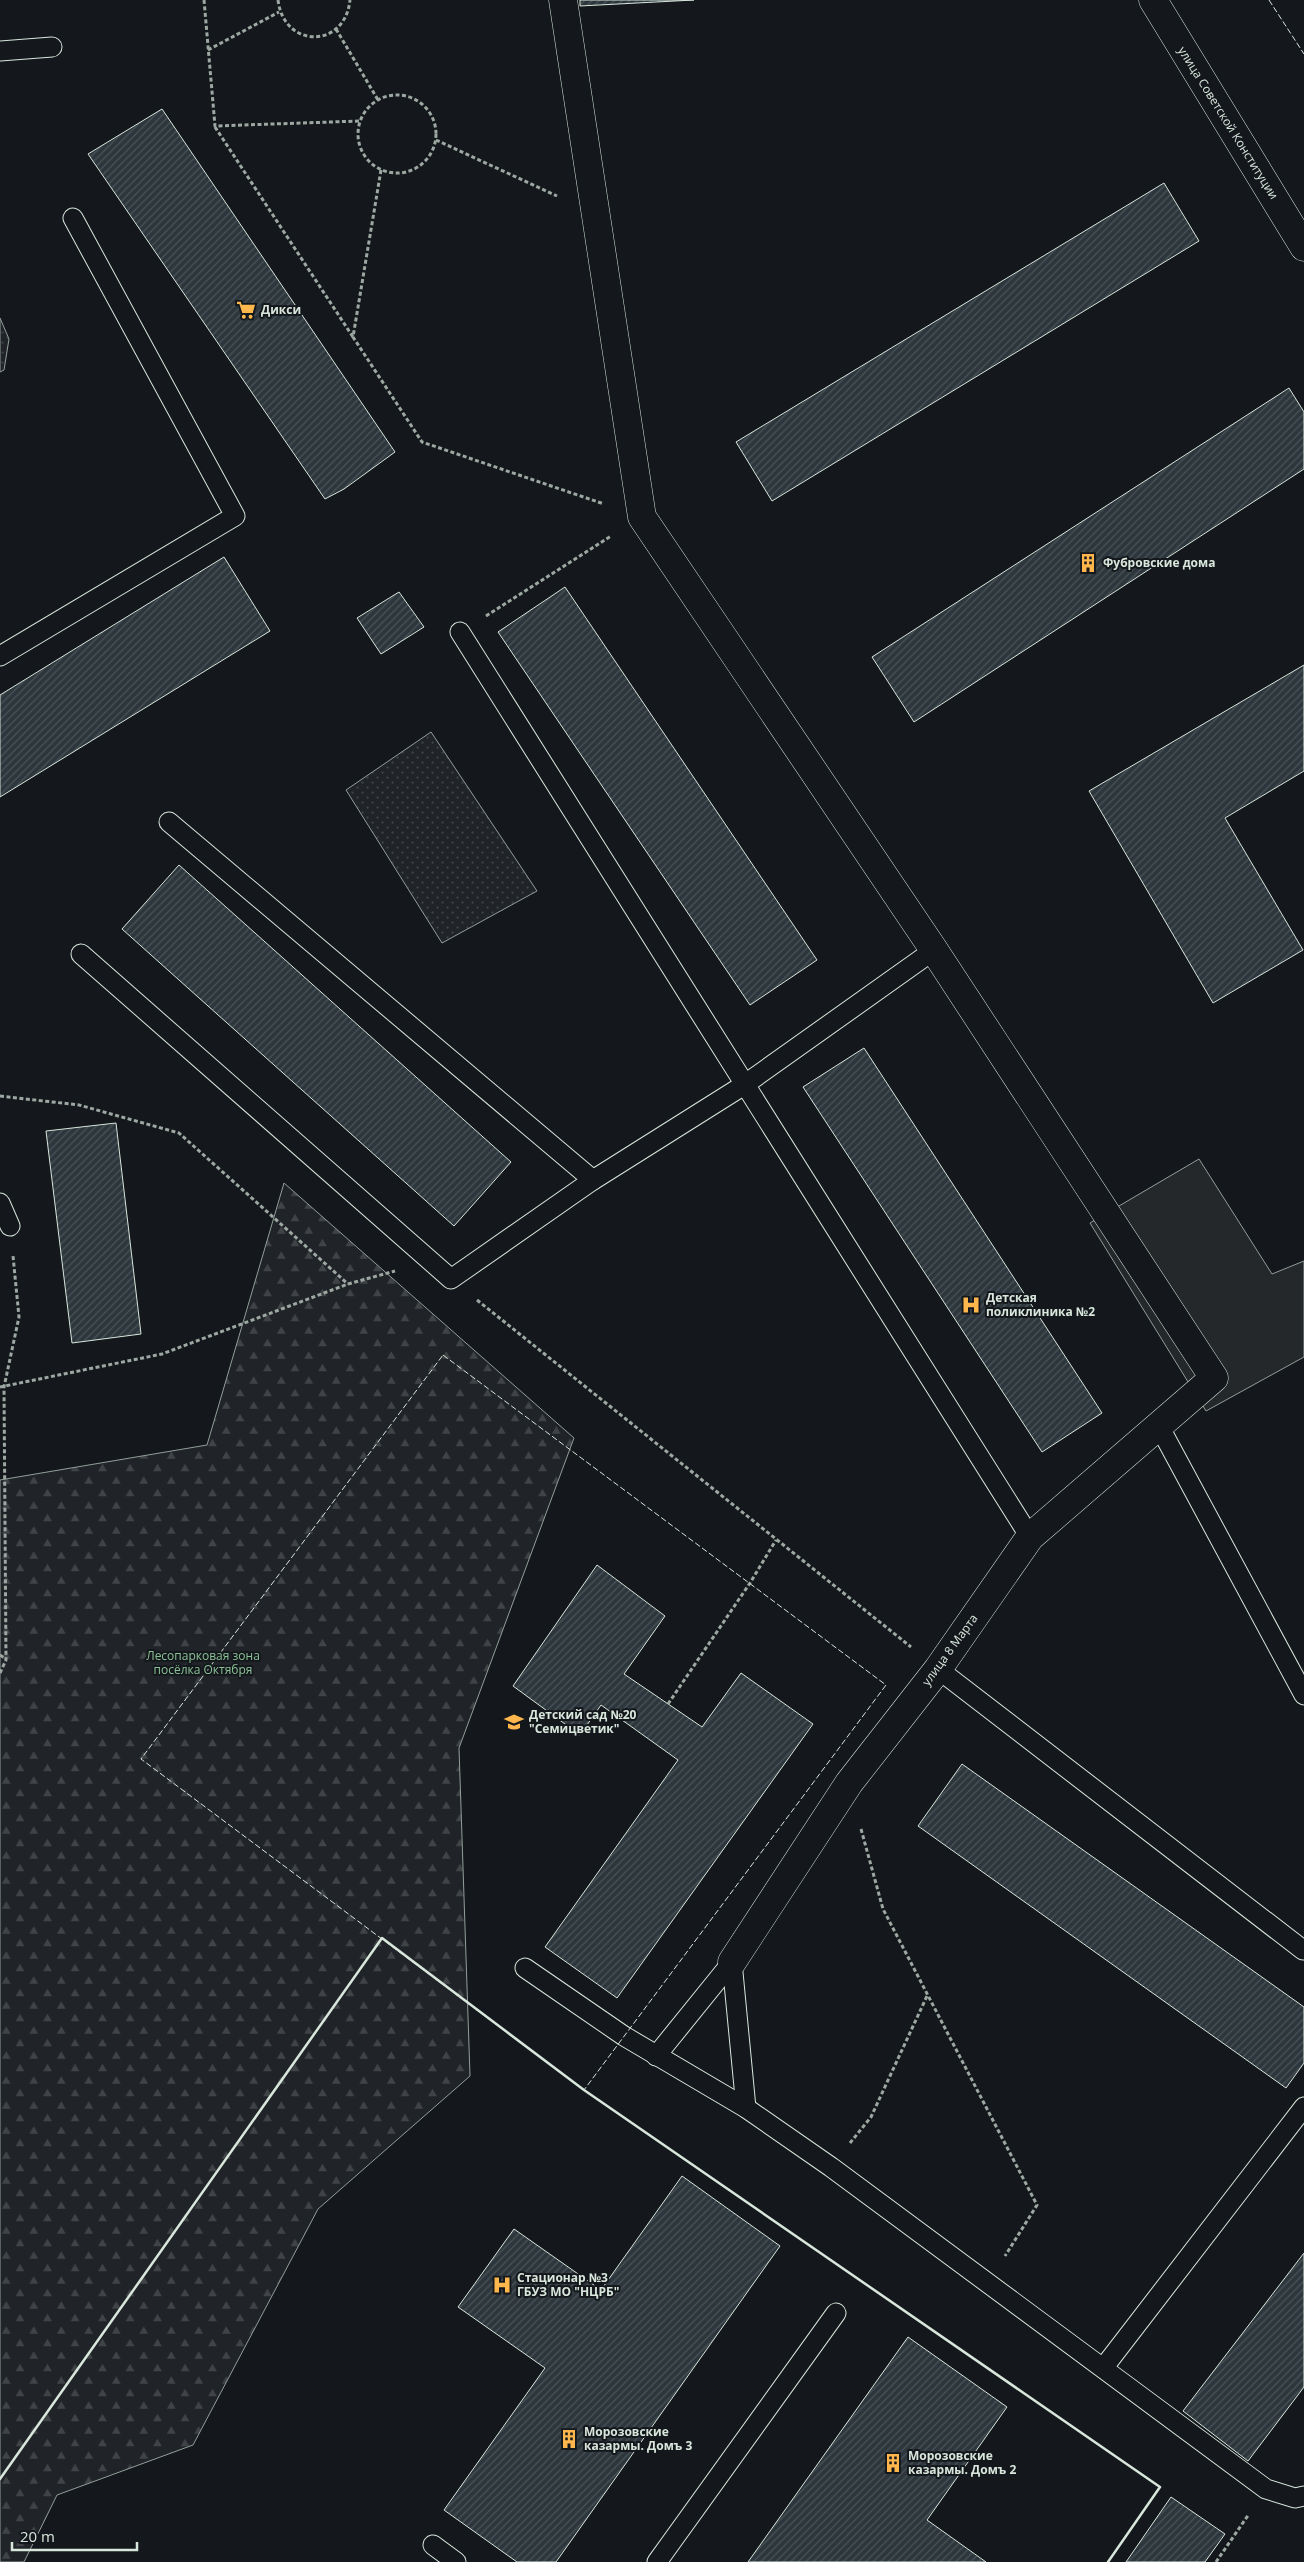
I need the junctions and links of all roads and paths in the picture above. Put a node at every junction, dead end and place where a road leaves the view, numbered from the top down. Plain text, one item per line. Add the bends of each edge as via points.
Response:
1 (204, 0) edge
2 (278, 0) edge
3 (350, 0) edge
4 (563, 0) edge
5 (1153, 0) edge
6 (279, 12) junction
7 (336, 29) junction
8 (52, 47) dead end
9 (208, 50) junction
10 (0, 51) edge
11 (378, 100) junction
12 (360, 121) junction
13 (215, 126) junction
14 (436, 140) junction
15 (381, 170) junction
16 (596, 215) junction
17 (74, 218) dead end
18 (1304, 247) edge
19 (353, 337) junction
20 (642, 517) junction
21 (460, 632) joint
22 (0, 656) edge
23 (169, 822) dead end
24 (934, 950) junction
25 (81, 954) dead end
26 (744, 1085) junction
27 (0, 1096) edge
28 (593, 1180) junction
29 (0, 1203) edge
30 (10, 1226) joint
31 (431, 1262) junction
32 (451, 1279) junction
33 (348, 1284) junction
34 (2, 1387) edge
35 (1159, 1426) junction
36 (1030, 1537) junction
37 (776, 1540) junction
38 (0, 1655) edge
39 (6, 1660) junction
40 (938, 1669) junction
41 (0, 1672) edge
42 (1304, 1695) edge
43 (668, 1704) dead end
44 (849, 1783) junction
45 (1303, 1950) edge
46 (732, 1962) junction
47 (525, 1968) dead end
48 (927, 1995) junction
49 (656, 2056) junction
50 (1304, 2107) edge
51 (746, 2108) junction
52 (831, 2167) junction
53 (988, 2282) junction
54 (836, 2313) dead end
55 (1104, 2367) junction
56 (1266, 2489) junction
57 (1301, 2500) edge
58 (433, 2545) dead end
59 (456, 2562) edge
60 (657, 2562) edge
61 (1216, 2562) edge

1 - 9 path
2 - 6 path
3 - 7 path via 349,12
4 - 16 street
5 - 18 street, улица Советской Конституции
6 - 7 path via 287,25 299,34 314,37
6 - 9 path
7 - 11 path
8 - 10 lane
9 - 13 path
11 - 12 path
11 - 14 path via 392,95 406,96 419,102 430,112
12 - 13 path
12 - 15 path via 357,136 361,150 369,162
13 - 19 path
14 - 15 path via 427,159 409,172
14 - 16 path
15 - 19 path
16 - 20 street
17 - 22 lane via 235,516
19 - 20 path via 422,442
20 - 21 path
20 - 24 street
21 - 26 lane
23 - 28 lane
24 - 26 lane
24 - 35 street, улица 8 Марта via 1214,1378
25 - 31 lane
26 - 28 lane
26 - 36 lane
27 - 33 path via 79,1105 179,1133
28 - 32 lane
29 - 30 lane
30 - 34 path via 19,1317
31 - 32 lane
31 - 33 path
32 - 37 path
33 - 34 path via 162,1354
34 - 39 path
35 - 36 street, улица 8 Марта
35 - 42 lane
36 - 40 street, улица 8 Марта
37 - 40 path
37 - 43 path
38 - 39 path
39 - 41 path
40 - 44 street, улица 8 Марта
40 - 45 lane
44 - 46 street, улица 8 Марта
44 - 48 path via 883,1909
46 - 49 lane
46 - 51 lane
47 - 49 lane
48 - 52 path via 871,2117
48 - 53 path via 1037,2206
49 - 51 lane
50 - 55 lane
51 - 52 lane
52 - 53 lane
53 - 55 lane
54 - 60 lane
55 - 56 lane
56 - 57 lane
56 - 61 path
58 - 59 lane

